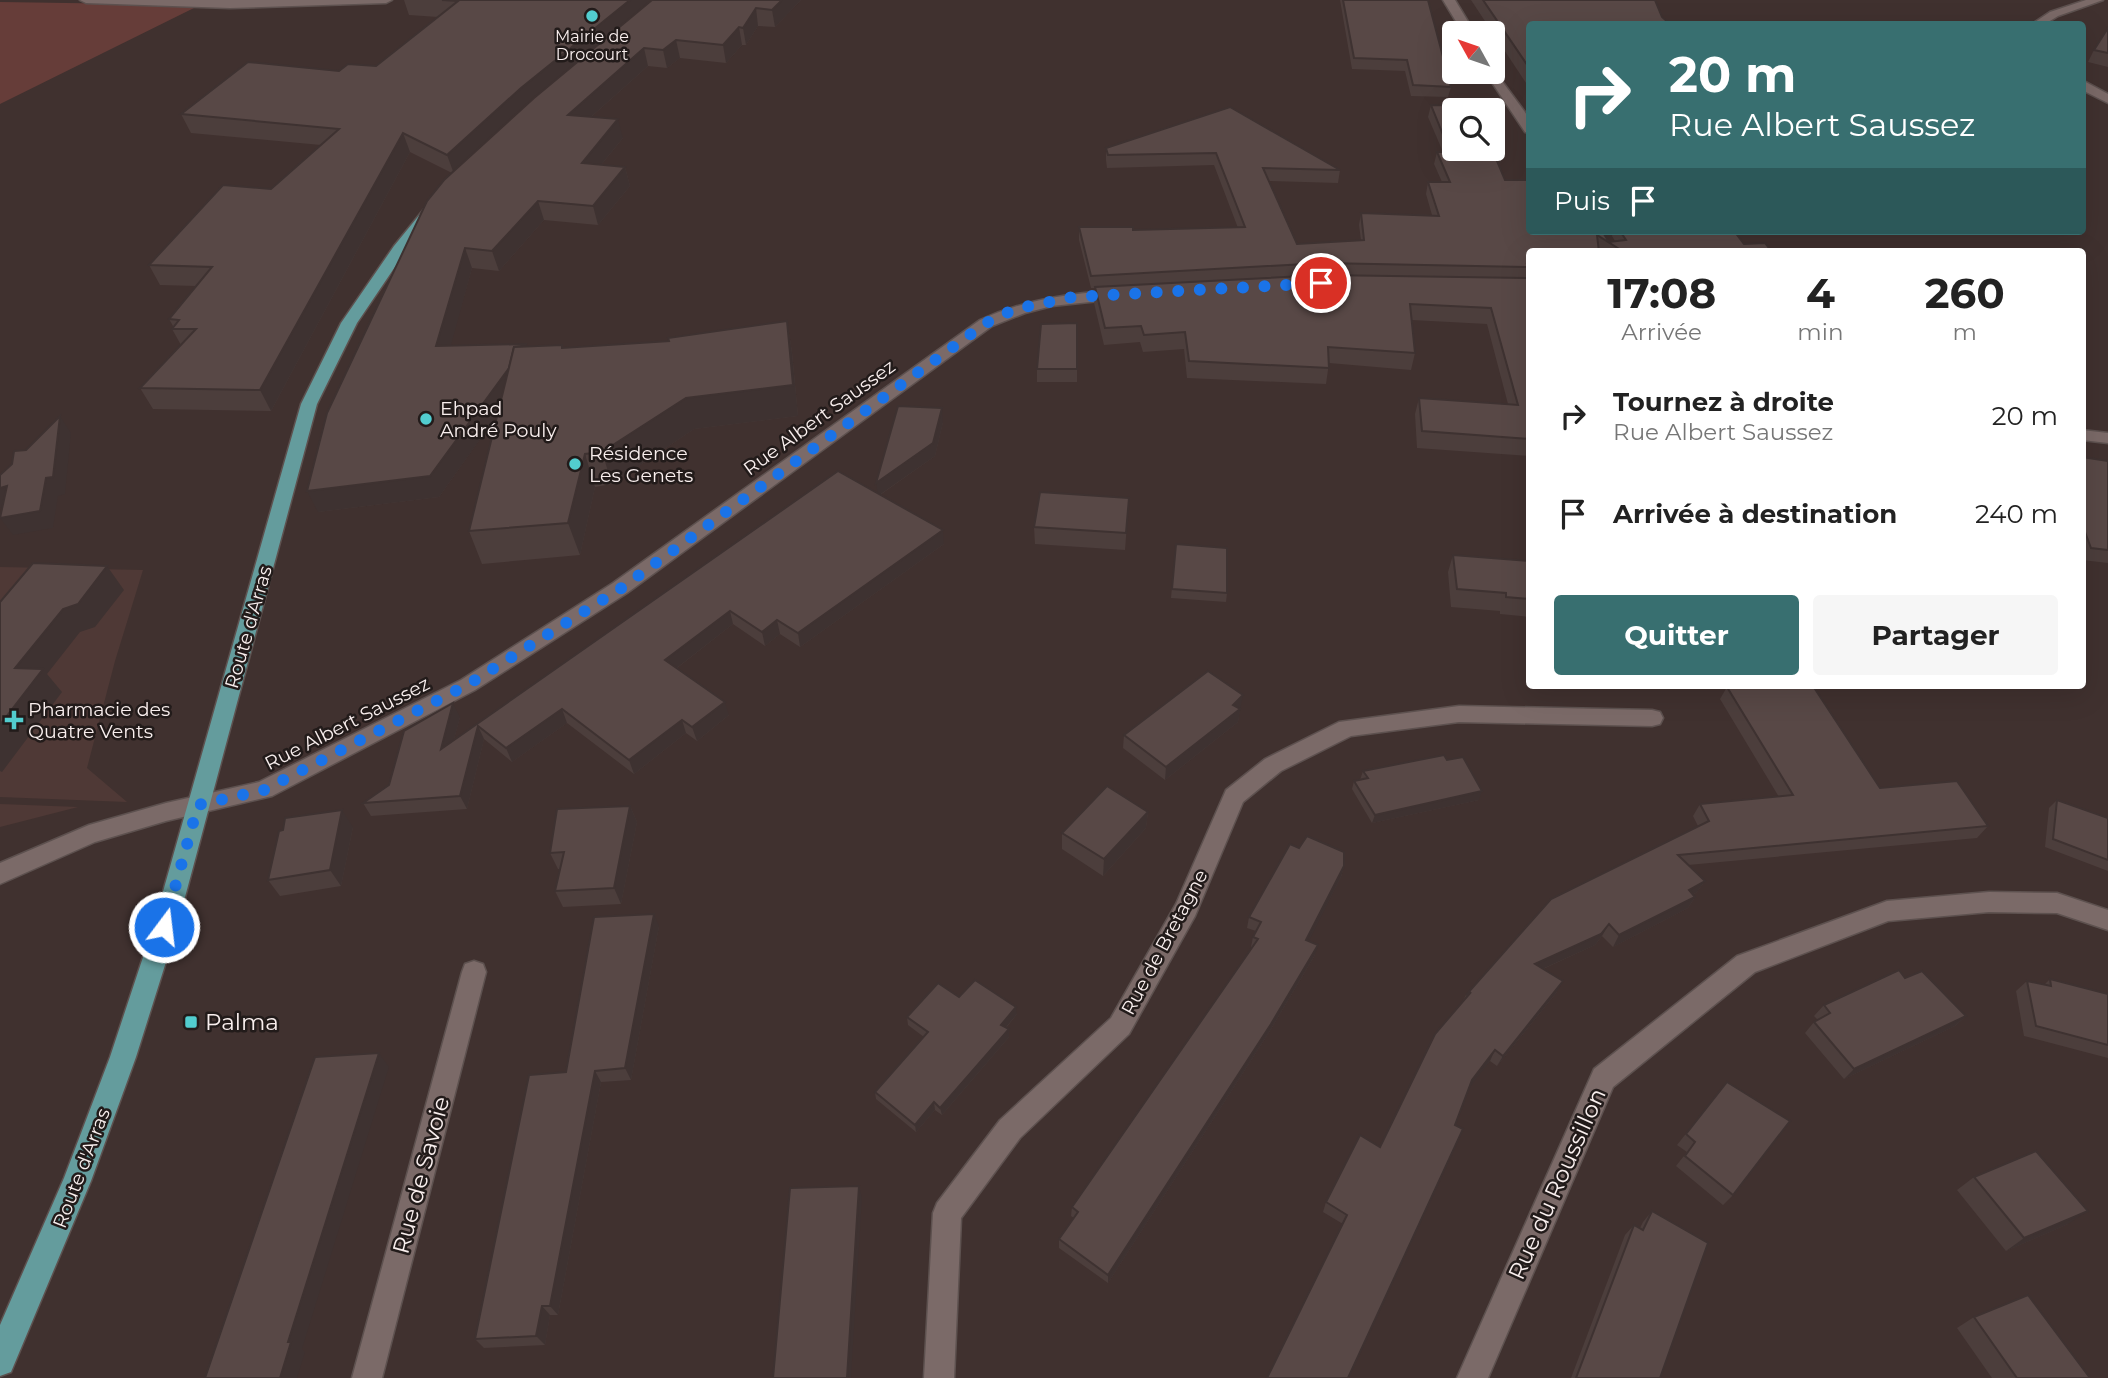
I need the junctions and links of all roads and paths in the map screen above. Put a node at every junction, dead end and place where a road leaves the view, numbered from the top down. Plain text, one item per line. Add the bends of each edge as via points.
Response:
1 (86, 0) edge
2 (386, 0) edge
3 (1449, 0) edge
4 (2097, 0) edge
5 (1462, 21) edge
6 (2043, 21) edge
7 (1499, 84) edge
8 (2086, 86) edge
9 (2108, 99) edge
10 (1526, 123) edge
11 (444, 195) edge
12 (1142, 293) edge
13 (2086, 435) edge
14 (2108, 438) edge
15 (1652, 718) dead end
16 (198, 805) junction
17 (0, 874) edge
18 (2108, 920) edge
19 (474, 972) dead end
20 (0, 1361) edge
21 (367, 1378) edge
22 (939, 1378) edge
23 (1472, 1378) edge

1 - 2 street via 230,5
3 - 5 street
4 - 6 street
7 - 10 street
8 - 9 street
11 - 16 main road, Route d'Arras via 399,248 349,323 309,404
12 - 16 street, Rue Albert Saussez via 1073,297 1015,309 986,323 620,589 467,685 264,790
13 - 14 street
15 - 22 street, Rue de Bretagne via 1459,714 1347,728 1273,765 1234,796 1186,909 1120,1026 1010,1129 947,1213
16 - 17 street, Rue Albert Saussez via 89,834
16 - 20 main road, Route d'Arras via 124,1057
18 - 23 street, Rue du Roussillon via 2057,903 1989,902 1887,911 1746,964 1604,1078
19 - 21 street, Rue de Savoie

